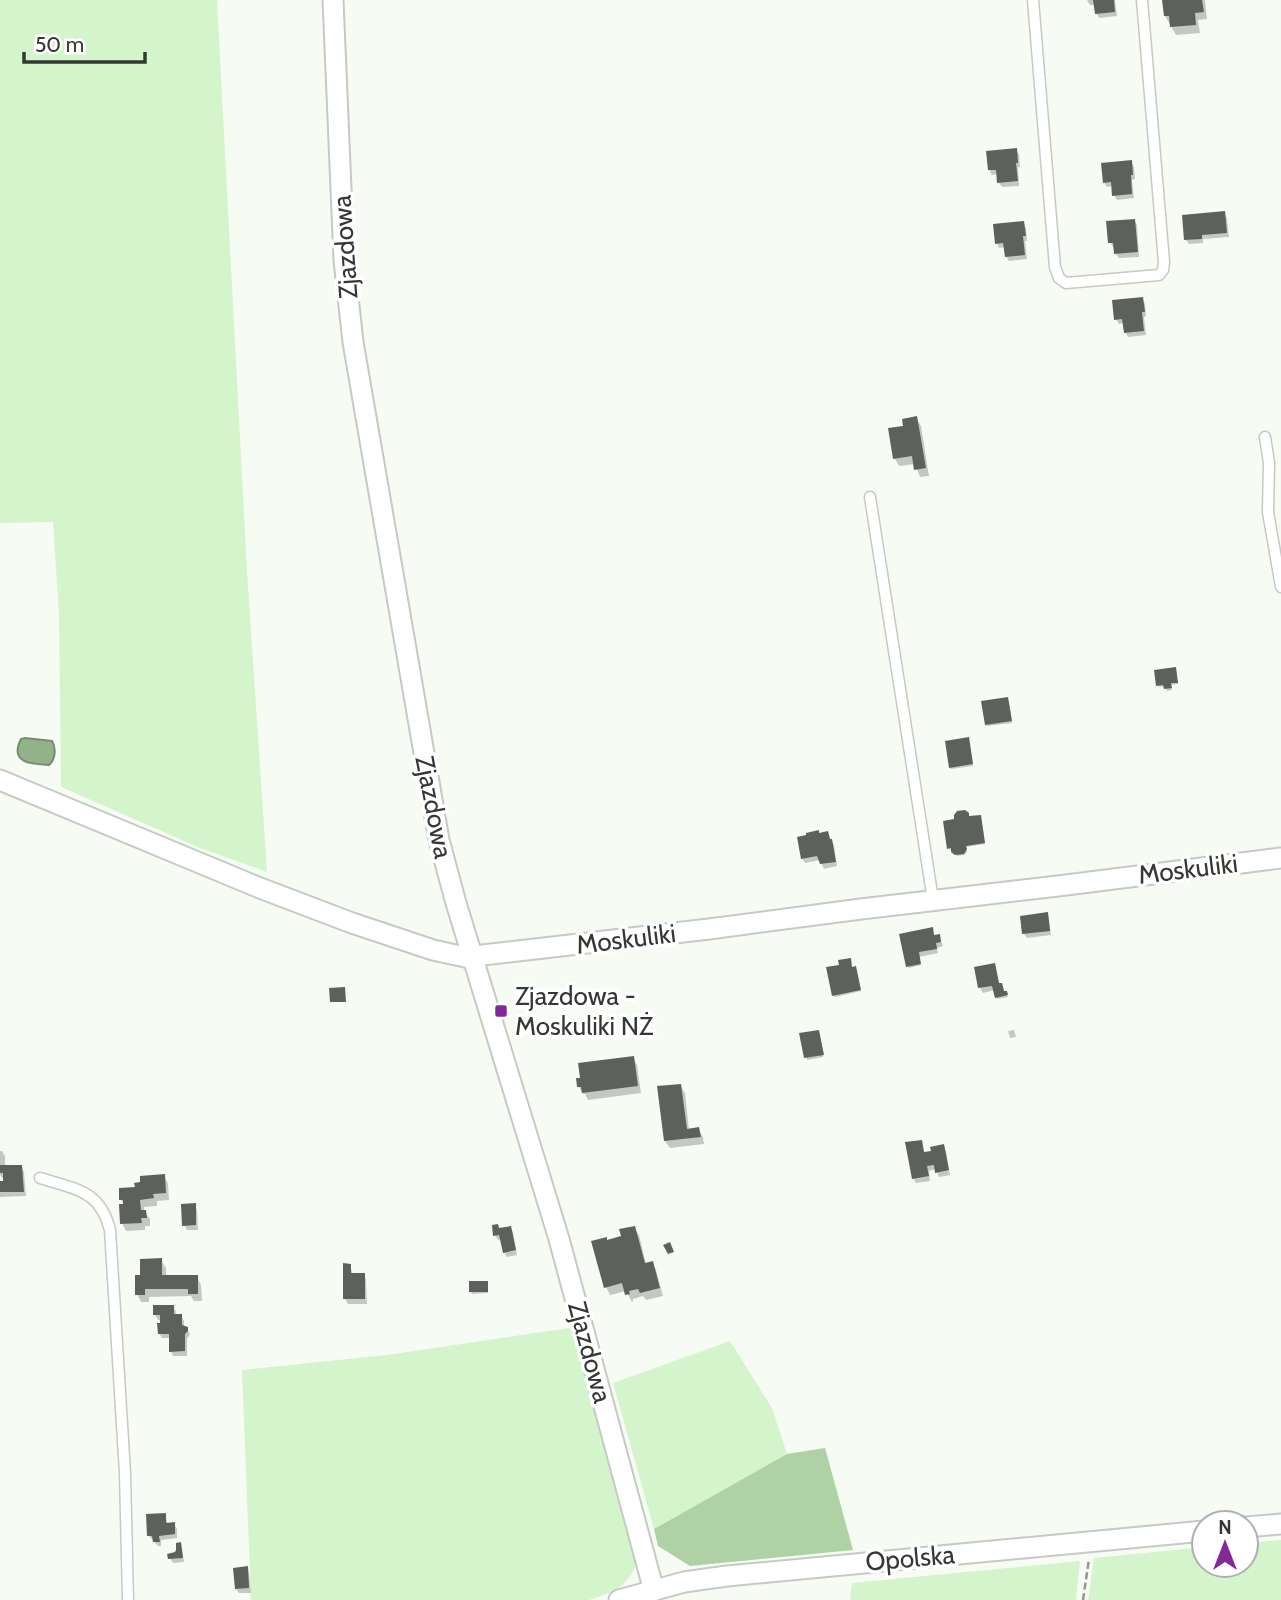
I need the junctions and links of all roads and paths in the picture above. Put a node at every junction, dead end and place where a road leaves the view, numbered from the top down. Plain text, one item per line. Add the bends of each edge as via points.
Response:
1 (333, 0) edge
2 (1033, 0) edge
3 (1142, 0) edge
4 (1265, 437) dead end
5 (870, 497) dead end
6 (1281, 587) edge
7 (0, 779) edge
8 (1281, 858) edge
9 (933, 900) junction
10 (472, 956) junction
11 (40, 1178) dead end
12 (1281, 1524) edge
13 (1260, 1526) edge
14 (1190, 1532) edge
15 (1089, 1541) junction
16 (654, 1591) junction
17 (128, 1600) edge
18 (619, 1600) edge
19 (1083, 1600) edge

1 - 10 street, Zjazdowa via 344,260 353,342 434,815
2 - 3 lane via 1055,267 1066,283 1159,275 1163,270
4 - 6 lane via 1268,512
5 - 9 lane
7 - 10 street, Moskuliki via 352,923 448,954
8 - 9 street, Moskuliki
9 - 10 street, Moskuliki
10 - 16 street, Zjazdowa via 559,1239
11 - 17 lane via 87,1193 107,1217 110,1230
12 - 13 street
14 - 15 street, Opolska
15 - 16 street, Opolska via 727,1576
15 - 19 path
16 - 18 street, Opolska

